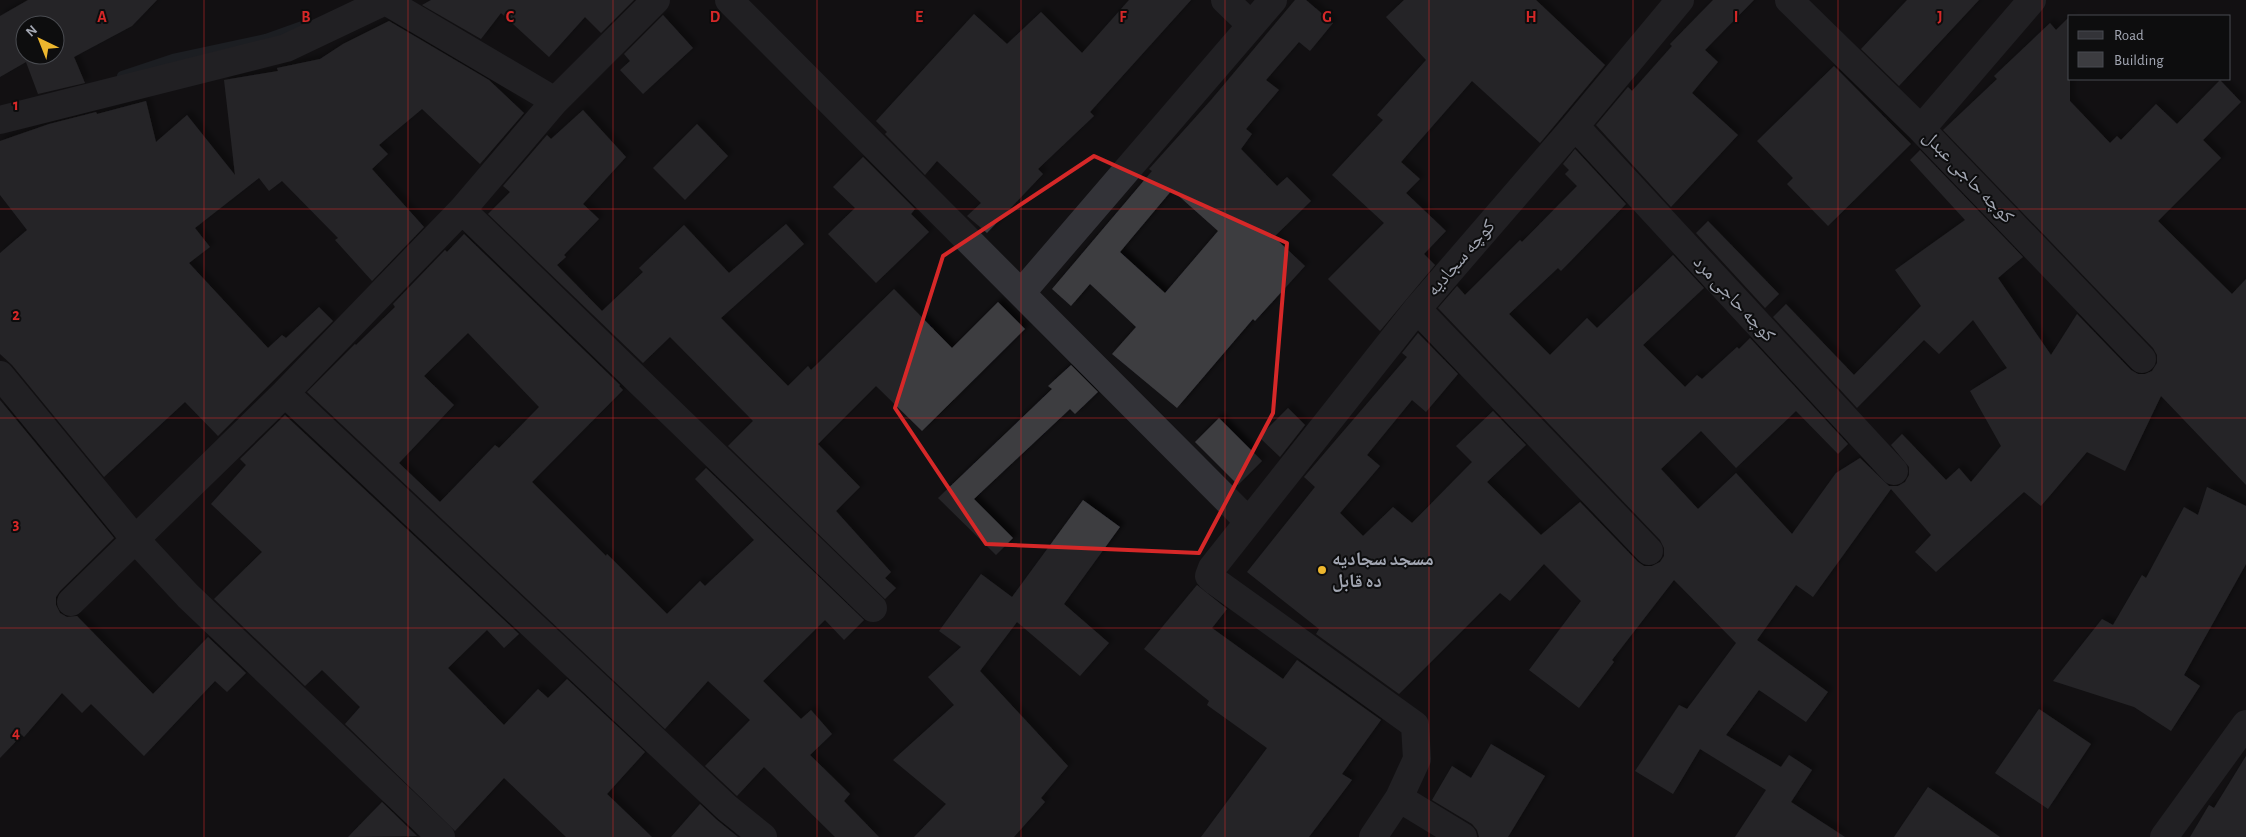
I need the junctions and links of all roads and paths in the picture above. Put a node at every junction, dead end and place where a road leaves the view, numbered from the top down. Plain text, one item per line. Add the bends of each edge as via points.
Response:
1 (386, 0) edge
2 (656, 0) edge
3 (729, 0) edge
4 (1225, 0) edge
5 (1272, 0) edge
6 (1680, 0) edge
7 (1789, 0) edge
8 (2032, 0) edge
9 (1251, 24) junction
10 (555, 102) junction
11 (0, 120) edge
12 (1575, 126) junction
13 (1921, 129) junction
14 (462, 210) junction
15 (1022, 292) junction
16 (1417, 309) junction
17 (2142, 359) dead end
18 (0, 375) edge
19 (285, 392) junction
20 (1894, 472) dead end
21 (1248, 521) junction
22 (135, 539) junction
23 (1649, 551) dead end
24 (71, 602) dead end
25 (873, 608) dead end
26 (2246, 724) edge
27 (1399, 798) junction
28 (441, 837) edge
29 (763, 837) edge
30 (1373, 837) edge
31 (1464, 837) edge
32 (2164, 837) edge

1 - 10 street
1 - 11 street via 286,48
2 - 10 street
3 - 15 street
4 - 9 street
5 - 9 street
6 - 12 street, کوچه سجادیه
7 - 13 street, کوچه حاجی عبدل
8 - 13 street
9 - 15 street
10 - 14 street
12 - 16 street, کوچه سجادیه
12 - 20 street, کوچه حاجی مرد
13 - 17 street, کوچه حاجی عبدل
14 - 19 street
14 - 25 street
15 - 21 street
16 - 21 street, کوچه سجادیه
16 - 23 street
18 - 22 street
19 - 22 street
19 - 29 street via 727,808
21 - 27 street, کوچه سجادیه via 1209,576 1415,725 1417,759
22 - 24 street
22 - 28 street via 188,596
26 - 32 street
27 - 30 street
27 - 31 street

